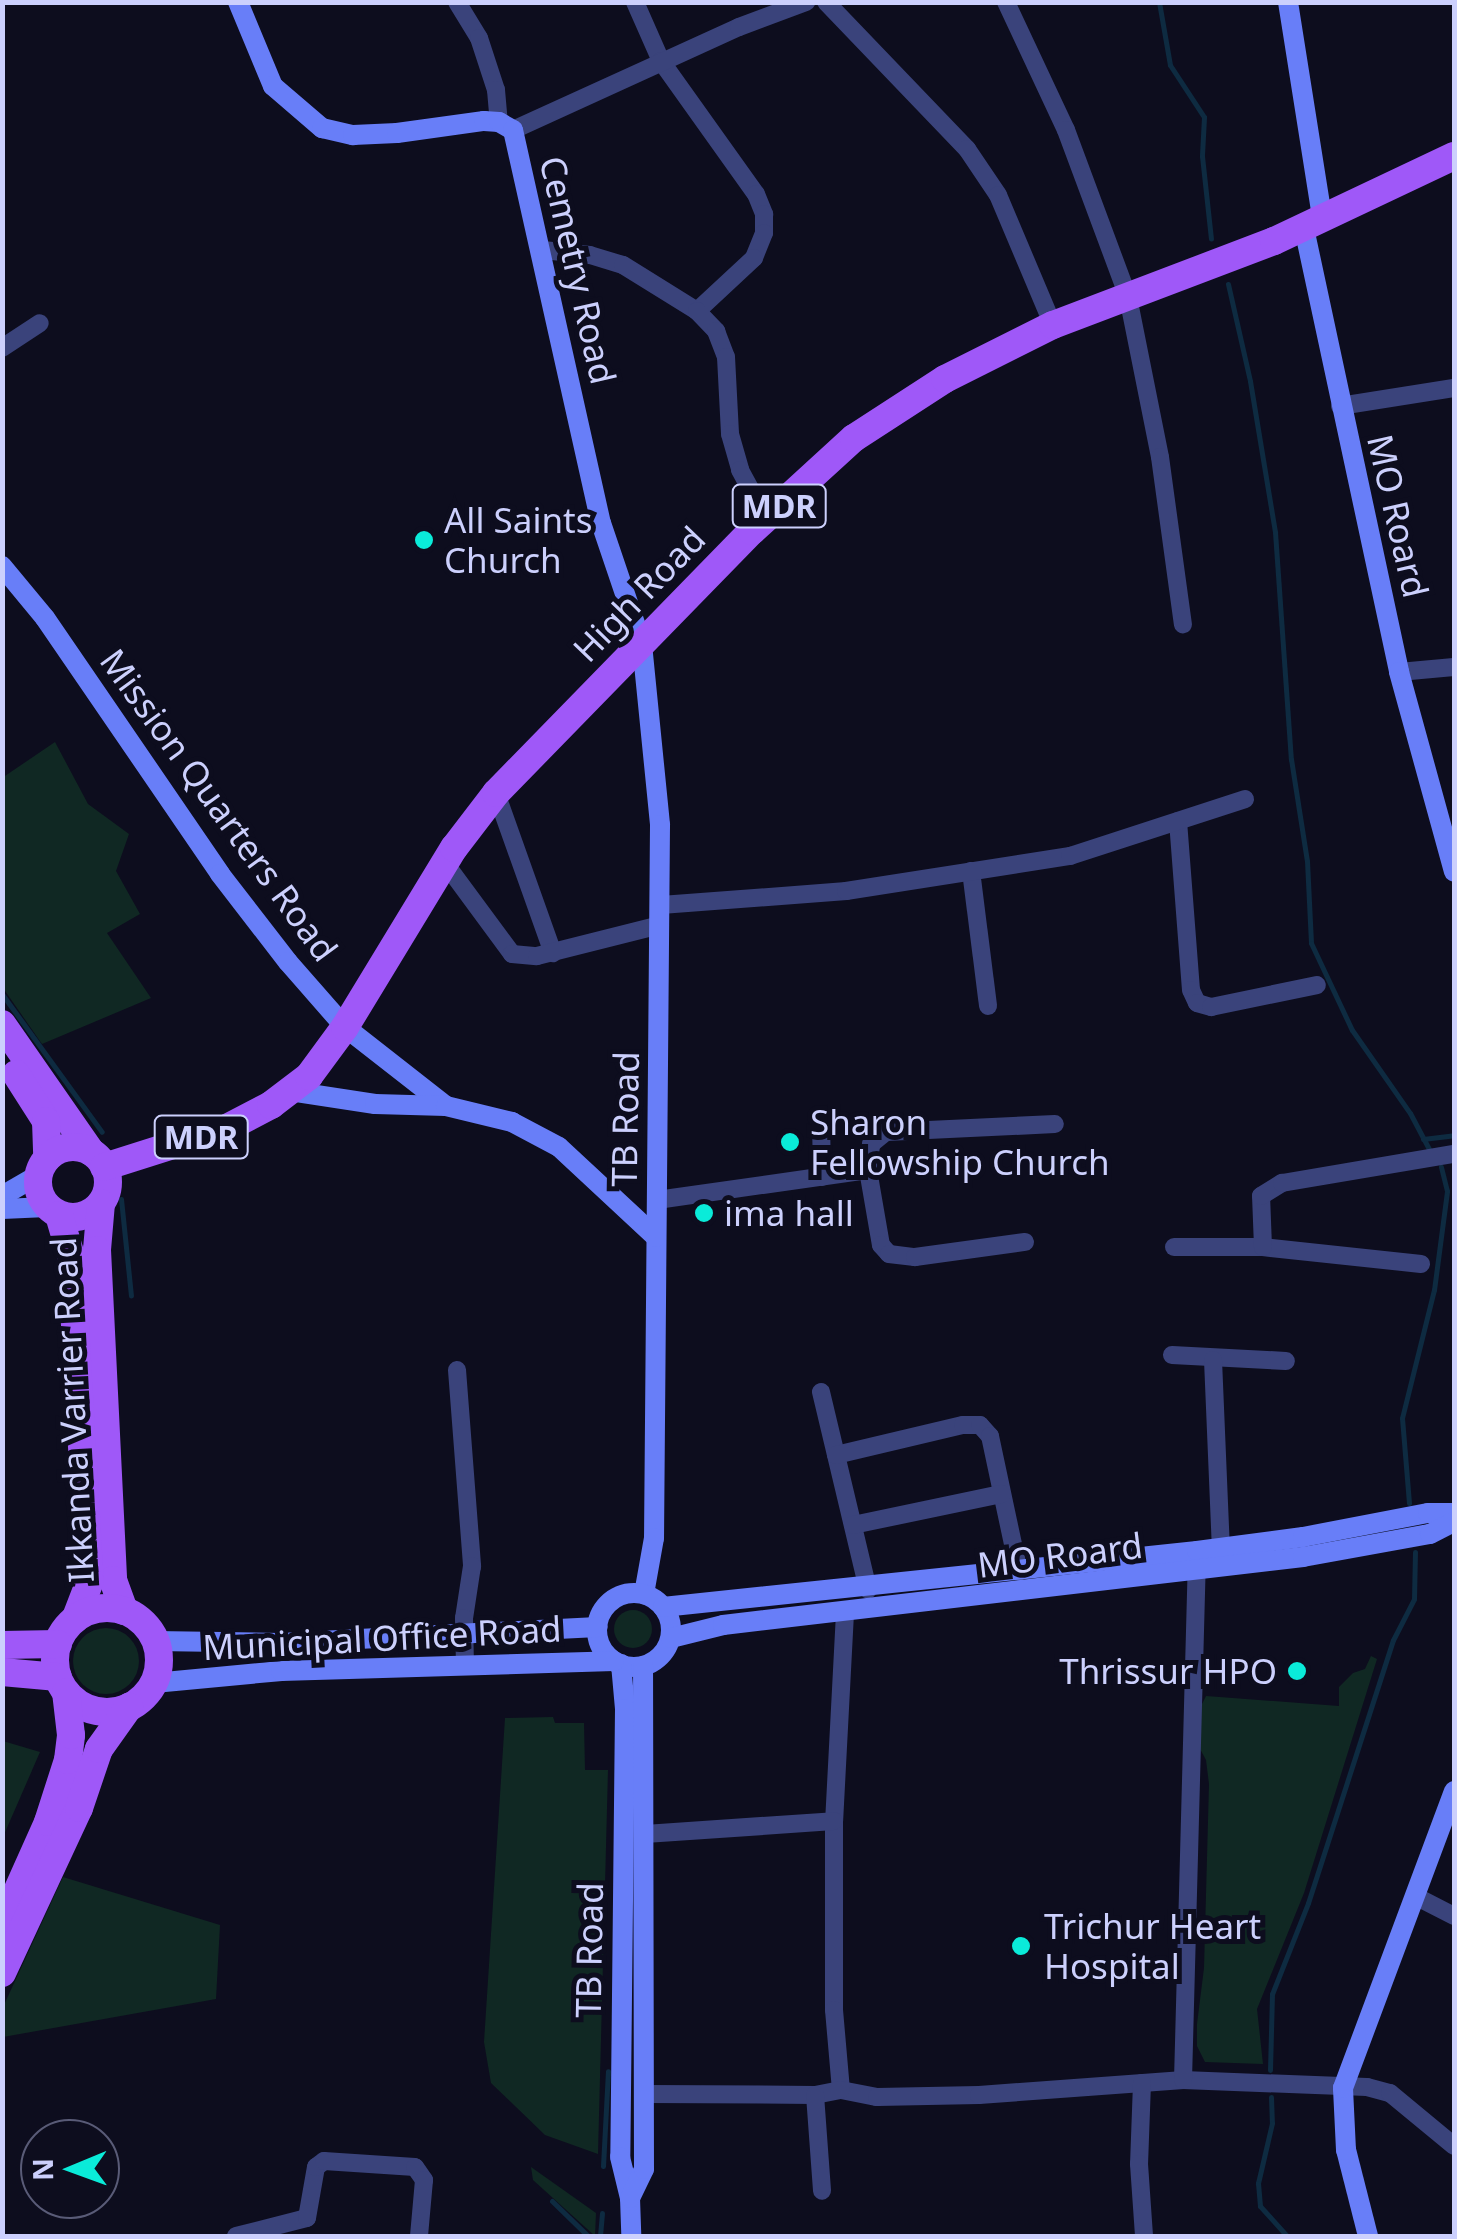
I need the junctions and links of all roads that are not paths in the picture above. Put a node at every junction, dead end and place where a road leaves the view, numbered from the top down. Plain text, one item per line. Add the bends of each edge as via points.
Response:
1 (238, 2) edge
2 (457, 2) edge
3 (635, 2) edge
4 (806, 2) edge
5 (826, 2) edge
6 (1006, 2) edge
7 (1288, 2) edge
8 (661, 61) junction
9 (506, 126) junction
10 (1454, 156) edge
11 (1313, 222) junction
12 (543, 250) junction
13 (1128, 297) junction
14 (697, 310) junction
15 (40, 323) dead end
16 (1053, 324) junction
17 (2, 348) edge
18 (1454, 388) edge
19 (1340, 406) junction
20 (766, 518) junction
21 (2, 566) edge
22 (1183, 624) dead end
23 (642, 644) junction
24 (1454, 667) edge
25 (1399, 672) junction
26 (496, 794) junction
27 (1245, 799) dead end
28 (1178, 821) junction
29 (446, 863) junction
30 (972, 872) junction
31 (1454, 872) edge
32 (661, 915) junction
33 (553, 953) junction
34 (1317, 985) dead end
35 (988, 1006) dead end
36 (2, 1024) edge
37 (345, 1027) junction
38 (2, 1055) edge
39 (290, 1092) junction
40 (446, 1106) junction
41 (820, 1119) dead end
42 (1055, 1124) dead end
43 (1454, 1154) edge
44 (98, 1160) junction
45 (42, 1167) junction
46 (868, 1170) junction
47 (822, 1177) junction
48 (2, 1196) edge
49 (657, 1200) junction
50 (101, 1204) junction
51 (2, 1209) edge
52 (53, 1211) junction
53 (656, 1237) junction
54 (1025, 1242) dead end
55 (1174, 1247) dead end
56 (1262, 1247) junction
57 (1421, 1264) dead end
58 (1172, 1355) dead end
59 (1213, 1360) junction
60 (1286, 1361) dead end
61 (457, 1370) dead end
62 (820, 1392) dead end
63 (836, 1455) junction
64 (1002, 1494) junction
65 (1454, 1513) edge
66 (1454, 1522) edge
67 (852, 1525) junction
68 (1221, 1548) junction
69 (1197, 1561) junction
70 (1019, 1572) junction
71 (868, 1588) junction
72 (644, 1594) junction
73 (663, 1606) junction
74 (124, 1611) junction
75 (844, 1613) junction
76 (76, 1618) junction
77 (598, 1627) junction
78 (466, 1636) junction
79 (670, 1638) junction
80 (155, 1641) junction
81 (58, 1644) junction
82 (2, 1645) edge
83 (617, 1663) junction
84 (465, 1666) junction
85 (644, 1666) junction
86 (2, 1672) edge
87 (154, 1683) junction
88 (62, 1685) junction
89 (129, 1708) junction
90 (1454, 1791) edge
91 (834, 1821) junction
92 (645, 1834) junction
93 (1415, 1896) junction
94 (1454, 1916) edge
95 (2, 1925) edge
96 (2, 1973) edge
97 (1183, 2080) junction
98 (1142, 2083) junction
99 (1343, 2088) junction
100 (841, 2090) junction
101 (645, 2094) junction
102 (815, 2096) junction
103 (1454, 2146) edge
104 (822, 2191) dead end
105 (630, 2198) junction
106 (236, 2236) edge
107 (420, 2236) edge
108 (632, 2236) edge
109 (1144, 2236) edge
110 (1368, 2236) edge

1 - 9 main road, Cemetry Road via 273,86 322,128 354,135
2 - 9 street via 480,38
3 - 8 street
4 - 8 street
5 - 16 street via 967,149 998,195
6 - 13 street via 1066,130
7 - 11 main road, MO Roard
8 - 9 street
8 - 14 street via 764,214 754,258
9 - 12 main road, Cemetry Road
10 - 11 main road, High Road / MDR
11 - 13 main road, High Road / MDR
11 - 19 main road, MO Roard
12 - 14 street via 622,265
12 - 23 main road, Cemetry Road via 602,523
13 - 16 main road, High Road / MDR
13 - 22 street via 1160,457
14 - 20 street via 716,331 726,357 730,434
15 - 17 street
16 - 20 main road, High Road / MDR via 945,378 854,438
18 - 19 street
19 - 25 main road, MO Roard
20 - 23 main road, High Road / MDR
21 - 37 main road, Mission Quarters Road via 54,630 242,904
23 - 26 main road, High Road / MDR
23 - 32 main road, TB Road via 660,825
24 - 25 street
25 - 31 main road, MO Roard
26 - 29 main road, High Road / MDR
26 - 33 street
27 - 28 street
28 - 30 street via 1070,856
28 - 34 street via 1197,1003 1211,1007
29 - 33 street via 512,954
29 - 37 main road, High Road / MDR
30 - 32 street
30 - 35 street
32 - 33 street
32 - 49 main road, TB Road
36 - 44 main road
37 - 39 main road, High Road / MDR
37 - 40 main road, Mission Quarters Road
38 - 45 main road via 46,1121
39 - 40 main road
39 - 44 main road, High Road / MDR via 227,1128
40 - 53 main road via 512,1122 559,1147
41 - 47 street
42 - 46 street via 886,1132 871,1144
43 - 56 street via 1268,1188 1261,1196
44 - 45 main road via 72,1147
44 - 50 main road via 108,1186
45 - 48 main road
45 - 52 main road via 40,1194
46 - 47 street
46 - 54 street via 880,1245 888,1254 915,1257
47 - 49 street
49 - 53 main road, TB Road
50 - 52 main road via 82,1216
50 - 74 main road, Ikkanda Varrier Road via 97,1250 113,1580
51 - 52 main road
52 - 76 main road, Ikkanda Varrier Road via 71,1256 90,1581
53 - 72 main road, TB Road via 654,1538
55 - 56 street
56 - 57 street
58 - 59 street
59 - 60 street
59 - 68 street
61 - 78 street via 472,1566
62 - 63 street
63 - 64 street via 980,1425 990,1436
63 - 67 street
64 - 67 street
64 - 70 street
65 - 68 main road
66 - 69 main road, MO Roard via 1380,1545
67 - 71 street
68 - 69 main road
69 - 70 main road
69 - 75 main road, MO Roard
69 - 97 street
70 - 71 main road
71 - 73 main road
72 - 73 main road
72 - 77 main road via 610,1602
73 - 79 main road
74 - 76 main road via 108,1608
74 - 80 main road
75 - 79 main road, MO Roard via 722,1625
75 - 91 street
76 - 81 main road
77 - 78 main road
77 - 83 main road via 601,1646
78 - 80 main road
78 - 84 street
79 - 85 main road via 661,1656
80 - 87 main road
81 - 82 main road
81 - 88 main road
83 - 84 main road, Municipal Office Road
83 - 85 main road
83 - 105 main road, TB Road via 625,1728 620,2157
84 - 87 main road, Municipal Office Road via 281,1671
85 - 92 main road
86 - 88 main road
87 - 89 main road
88 - 89 main road via 95,1711
88 - 95 main road via 71,1736 64,1776
89 - 96 main road via 99,1749 79,1808
90 - 93 main road
91 - 92 street
91 - 100 street
92 - 101 main road
93 - 94 street
93 - 99 main road
97 - 98 street
97 - 99 street
98 - 100 street via 979,2095 877,2097
98 - 109 street
99 - 103 street via 1390,2093
99 - 110 main road via 1346,2150
100 - 102 street
101 - 102 street
101 - 105 main road via 644,2169
102 - 104 street
105 - 108 main road, TB Road
106 - 107 street via 307,2218 316,2167 324,2160 416,2167 424,2180

